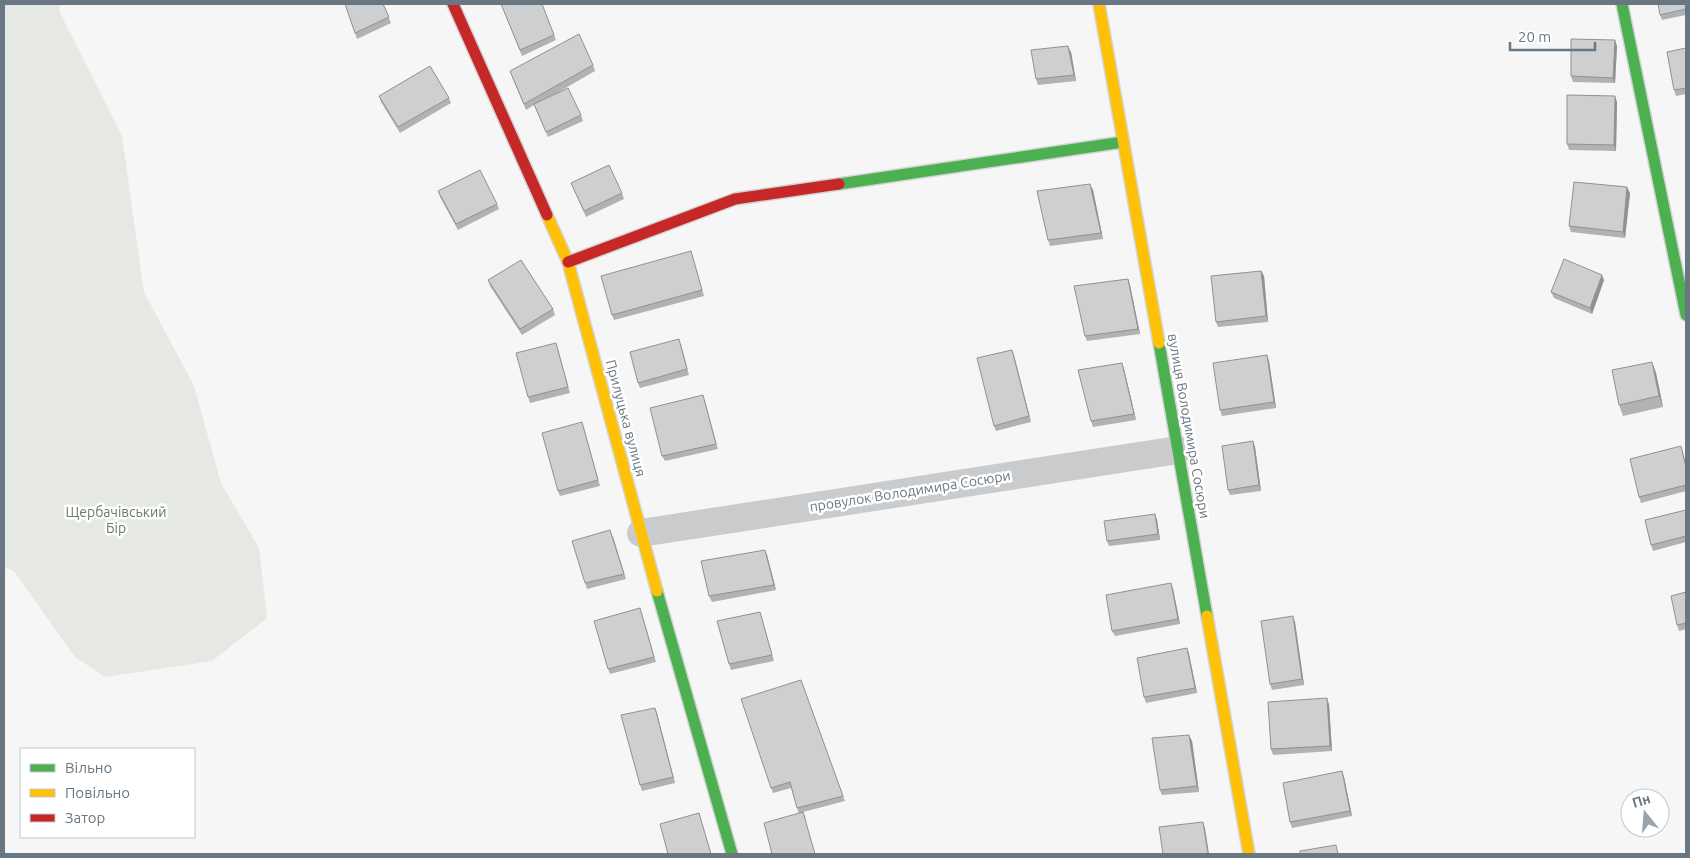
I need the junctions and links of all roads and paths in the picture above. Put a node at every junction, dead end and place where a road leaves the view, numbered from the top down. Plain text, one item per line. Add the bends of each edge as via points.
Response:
1 (453, 4) edge
2 (1099, 4) edge
3 (1622, 4) edge
4 (1123, 142) junction
5 (568, 262) junction
6 (1685, 302) edge
7 (1178, 450) junction
8 (641, 533) junction
9 (732, 854) edge
10 (1249, 854) edge

1 - 5 street, Прилуцька вулиця
2 - 4 street, вулиця Володимира Сосюри
3 - 6 street
4 - 5 street via 735,200
4 - 7 street, вулиця Володимира Сосюри
5 - 8 street, Прилуцька вулиця
7 - 8 street, провулок Володимира Сосюри
7 - 10 street, вулиця Володимира Сосюри
8 - 9 street, Прилуцька вулиця

